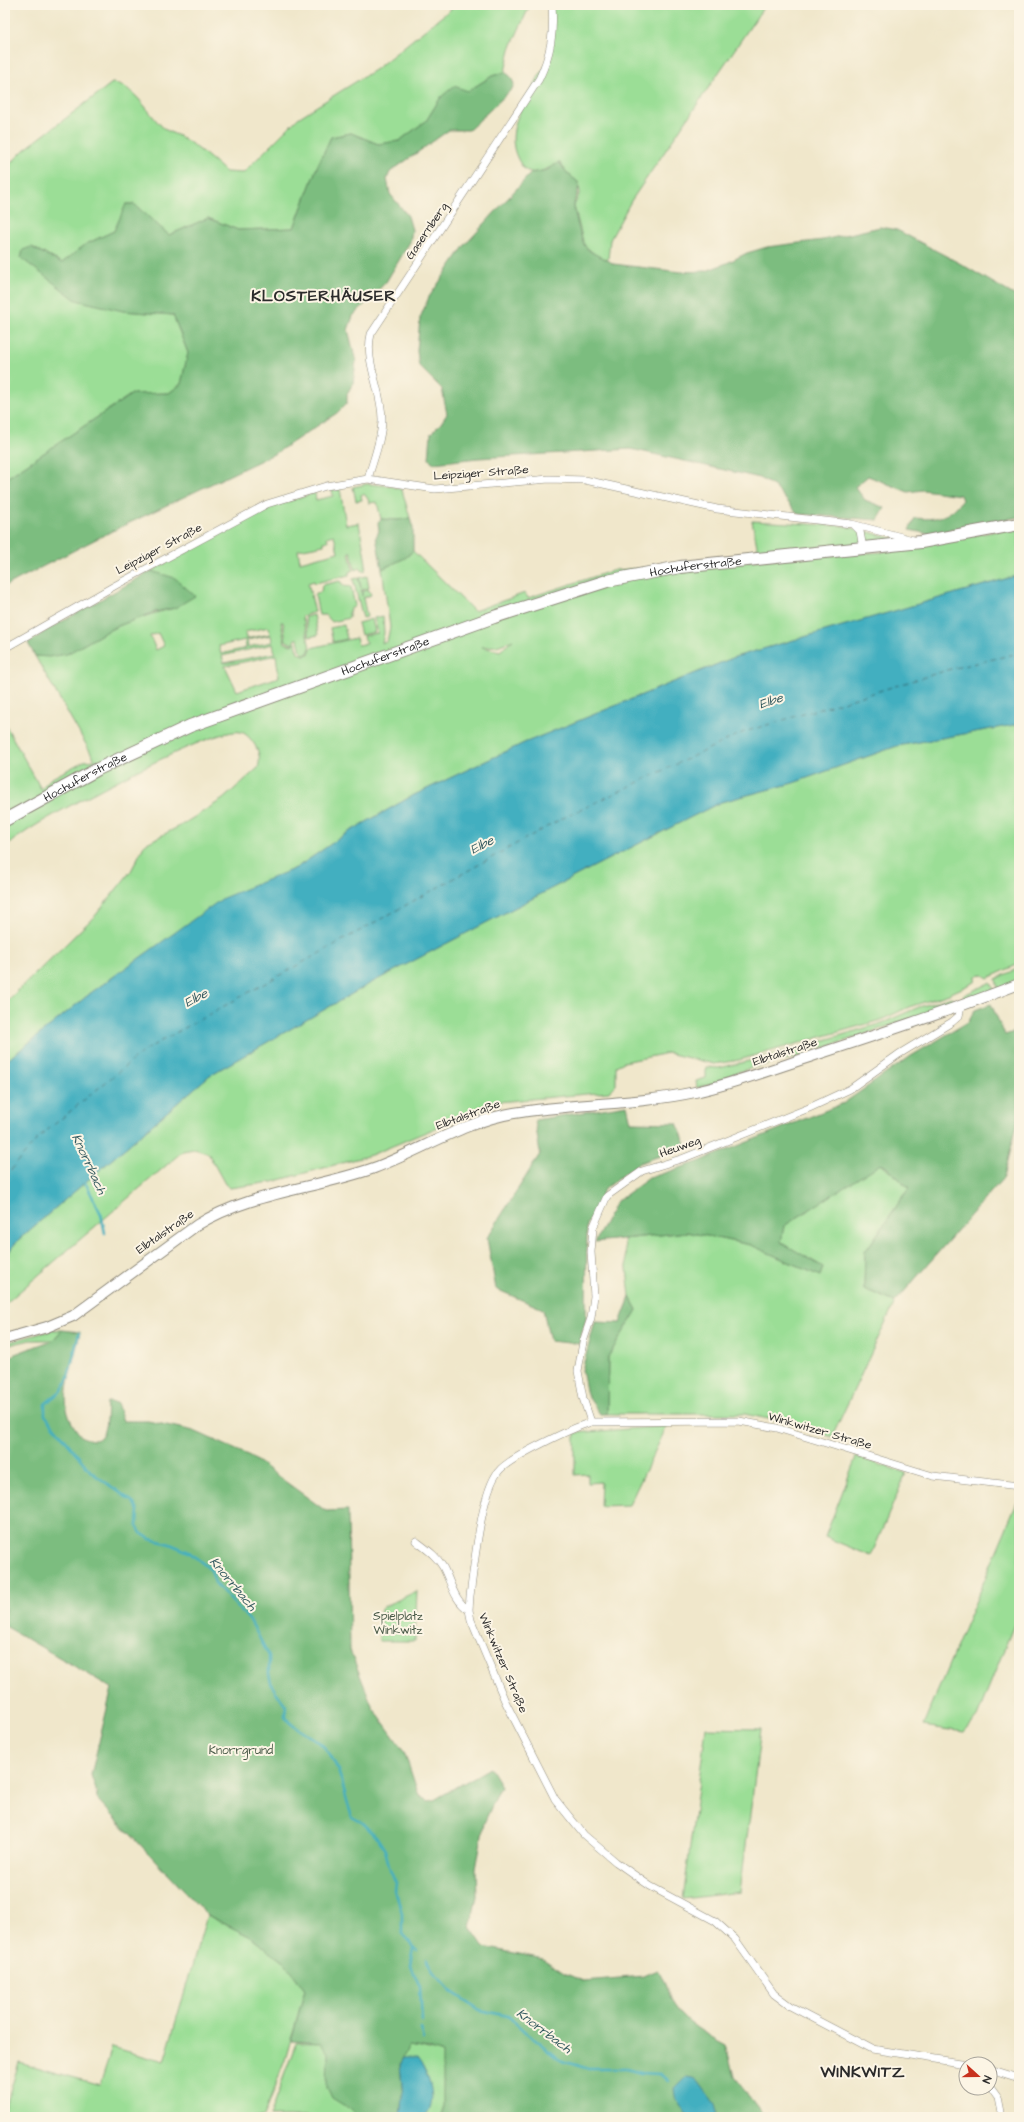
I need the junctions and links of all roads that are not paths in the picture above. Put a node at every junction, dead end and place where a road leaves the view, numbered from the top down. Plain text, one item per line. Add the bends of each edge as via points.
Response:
1 (552, 5) edge
2 (368, 479) junction
3 (852, 524) junction
4 (1019, 524) edge
5 (921, 542) junction
6 (863, 548) junction
7 (5, 648) edge
8 (5, 820) edge
9 (1019, 984) edge
10 (961, 1007) junction
11 (5, 1339) edge
12 (591, 1422) junction
13 (1019, 1486) edge
14 (416, 1541) dead end
15 (469, 1610) junction
16 (958, 2064) edge
17 (998, 2072) edge
18 (1019, 2079) edge
19 (997, 2096) edge
20 (1002, 2117) edge

1 - 2 street, Gasernberg via 552,39 548,60 539,80 371,334 369,349 382,419
2 - 3 street, Leipziger Straße via 435,489 568,478 609,484 727,510
2 - 7 street, Leipziger Straße via 326,486 267,504
3 - 5 street, Leipziger Straße
3 - 6 street via 860,531
4 - 5 main road, Hochuferstraße
5 - 6 main road, Hochuferstraße
6 - 8 main road, Hochuferstraße via 680,567 607,581 494,617 190,726 98,769
9 - 10 street, Elbtalstraße
10 - 11 street, Elbtalstraße via 734,1082 695,1092 630,1102 503,1115 372,1168 239,1205 217,1213 197,1225 73,1316 47,1327
10 - 12 street, Heuweg via 959,1016 952,1022 899,1054 850,1089 684,1158 642,1171 607,1196 592,1228 594,1296 578,1371
12 - 13 street, Winkwitzer Straße via 739,1421 777,1428 933,1476
12 - 15 street, Winkwitzer Straße via 577,1426 508,1462 497,1472 483,1512
14 - 15 street via 434,1554 459,1603
15 - 16 street, Winkwitzer Straße via 505,1701 535,1762 555,1799 584,1835 650,1886 715,1921 735,1939 774,1994 790,2006 872,2049
17 - 18 street
19 - 20 street

